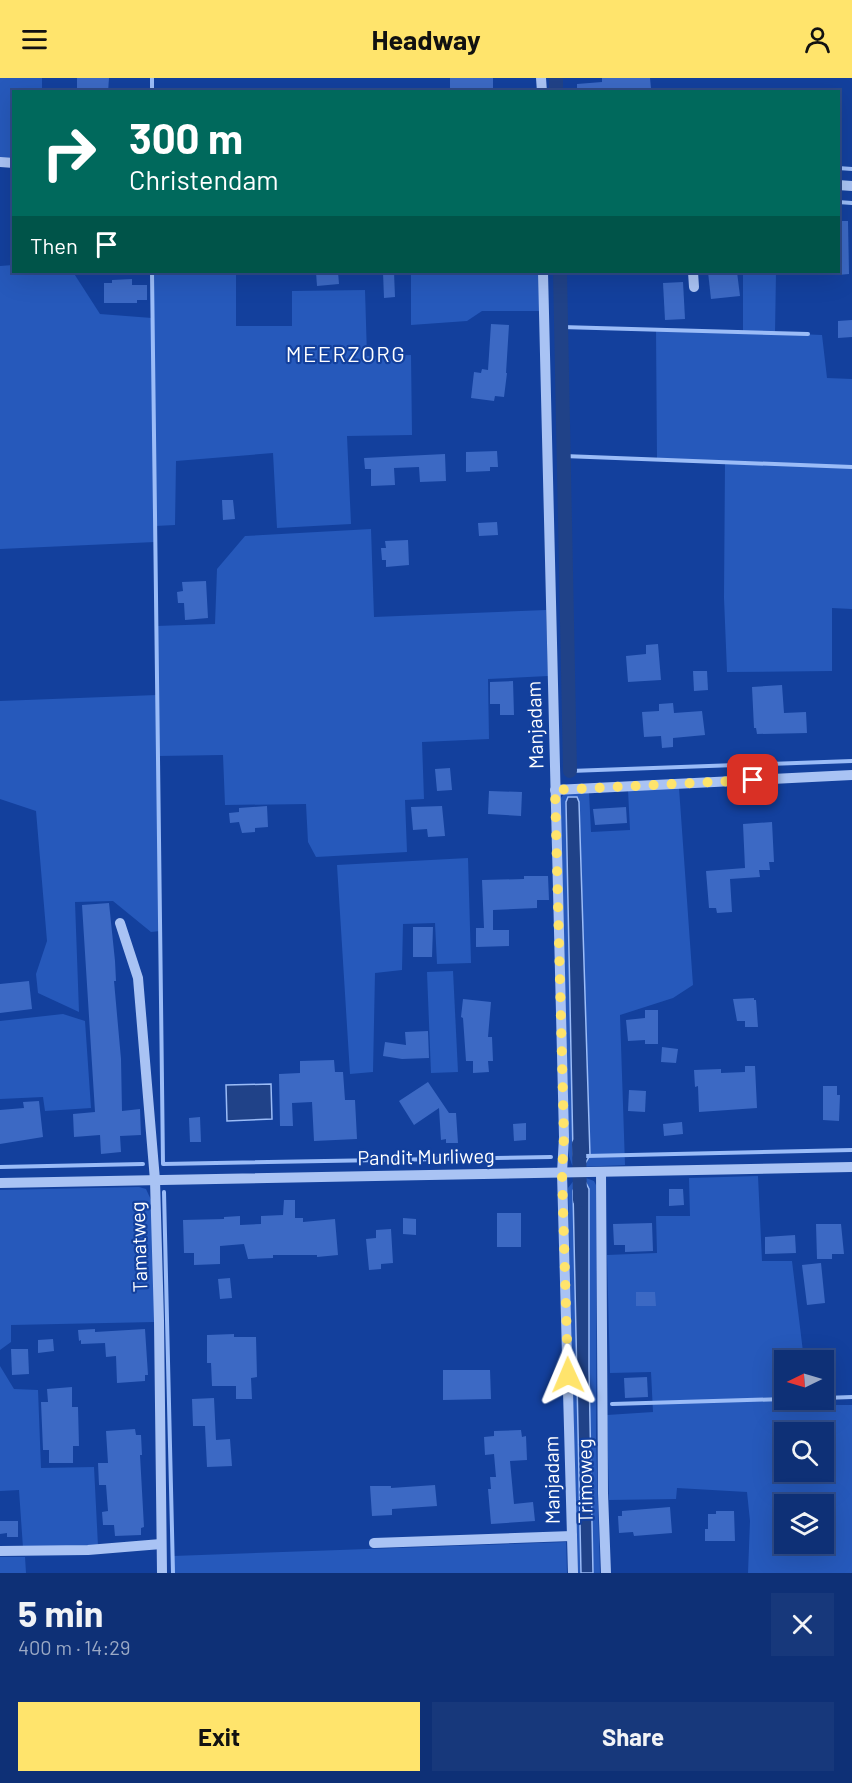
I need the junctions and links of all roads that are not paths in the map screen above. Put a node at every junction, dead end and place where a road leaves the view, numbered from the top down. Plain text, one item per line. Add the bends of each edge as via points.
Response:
1 (543, 273) edge
2 (693, 273) edge
3 (694, 287) dead end
4 (852, 776) edge
5 (555, 790) junction
6 (120, 923) dead end
7 (852, 1167) edge
8 (598, 1172) junction
9 (566, 1173) junction
10 (155, 1180) junction
11 (0, 1183) edge
12 (572, 1536) junction
13 (374, 1543) dead end
14 (161, 1544) junction
15 (0, 1551) edge
16 (162, 1573) edge
17 (573, 1573) edge
18 (606, 1573) edge

1 - 5 street, Manjadam
2 - 3 street
4 - 5 street
5 - 9 street, Manjadam
6 - 10 street, Tamatweg via 138,978
7 - 8 street, Pandit Murliweg
8 - 9 street, Pandit Murliweg
8 - 18 street, Trimoweg
9 - 10 street, Pandit Murliweg
9 - 12 street, Manjadam
10 - 11 street, Pandit Murliweg
10 - 14 street, Tamatweg
12 - 13 street
12 - 17 street, Manjadam
14 - 15 street
14 - 16 street, Tamatweg

